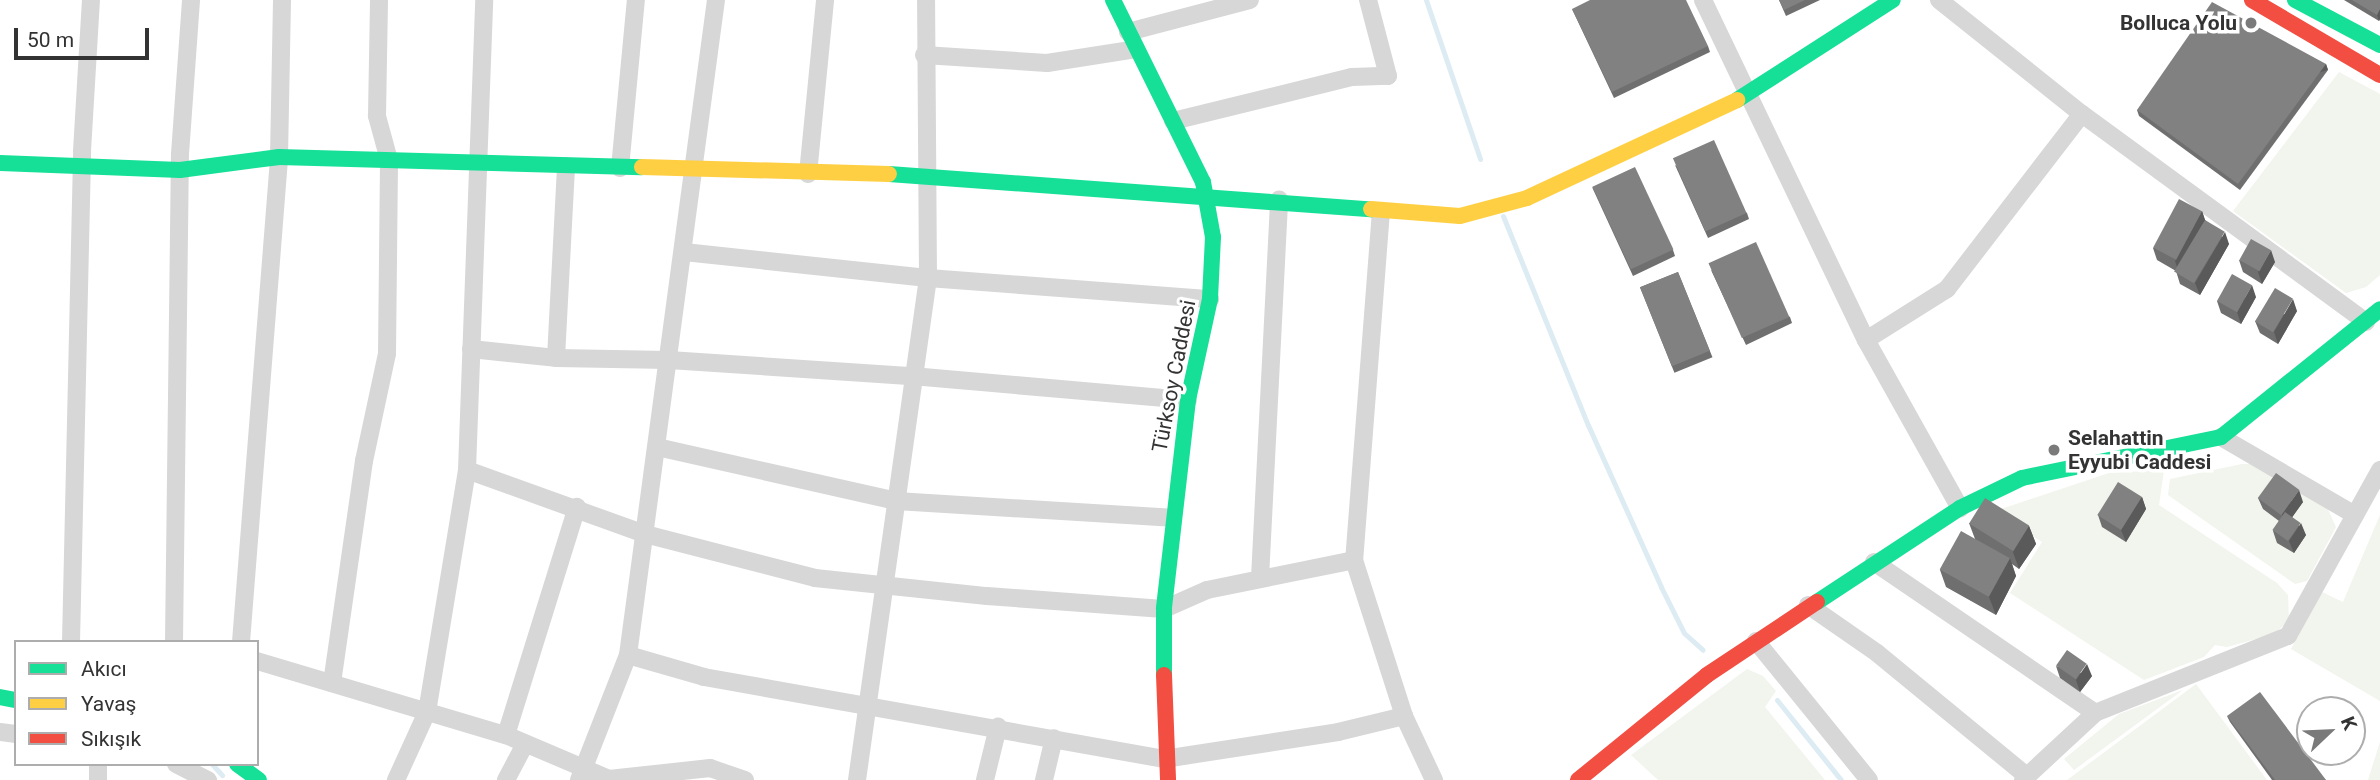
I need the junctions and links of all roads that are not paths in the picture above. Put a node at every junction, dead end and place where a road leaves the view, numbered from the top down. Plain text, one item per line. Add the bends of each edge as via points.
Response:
1 (91, 0) edge
2 (191, 0) edge
3 (282, 0) edge
4 (379, 0) edge
5 (484, 0) edge
6 (636, 0) edge
7 (716, 0) edge
8 (825, 0) edge
9 (926, 0) edge
10 (1113, 0) edge
11 (1250, 0) edge
12 (1368, 0) edge
13 (1703, 0) edge
14 (1893, 0) edge
15 (1939, 0) edge
16 (2252, 0) edge
17 (2295, 0) edge
18 (1132, 41) junction
19 (2380, 45) edge
20 (924, 55) junction
21 (2380, 75) edge
22 (1750, 94) junction
23 (2082, 114) junction
24 (1173, 121) junction
25 (279, 157) junction
26 (389, 160) junction
27 (0, 163) edge
28 (478, 163) junction
29 (566, 166) junction
30 (82, 167) junction
31 (620, 168) junction
32 (180, 170) junction
33 (696, 170) junction
34 (808, 174) junction
35 (930, 175) junction
36 (1205, 194) junction
37 (1279, 199) junction
38 (1381, 211) junction
39 (684, 252) junction
40 (928, 278) junction
41 (1210, 299) junction
42 (2380, 309) edge
43 (2366, 322) junction
44 (1866, 341) junction
45 (471, 349) junction
46 (556, 358) junction
47 (669, 360) junction
48 (912, 376) junction
49 (1188, 400) junction
50 (2221, 438) junction
51 (657, 447) junction
52 (467, 470) junction
53 (2380, 470) edge
54 (896, 502) junction
55 (577, 507) junction
56 (1960, 508) junction
57 (2355, 516) junction
58 (1171, 518) junction
59 (645, 534) junction
60 (1354, 560) junction
61 (1874, 562) junction
62 (1260, 578) junction
63 (886, 585) junction
64 (1808, 605) junction
65 (1164, 609) junction
66 (71, 640) edge
67 (174, 640) edge
68 (241, 640) edge
69 (1756, 640) junction
70 (628, 654) junction
71 (259, 662) edge
72 (332, 683) junction
73 (869, 703) junction
74 (427, 712) junction
75 (2095, 713) junction
76 (1404, 716) junction
77 (998, 727) junction
78 (506, 735) junction
79 (1054, 738) junction
80 (526, 744) junction
81 (1164, 759) junction
82 (180, 766) edge
83 (581, 776) edge
84 (693, 776) edge
85 (2025, 778) edge
86 (208, 780) edge
87 (396, 780) edge
88 (506, 780) edge
89 (745, 780) edge
90 (857, 780) edge
91 (985, 780) edge
92 (1044, 780) edge
93 (1168, 780) edge
94 (1434, 780) edge
95 (1578, 780) edge
96 (1869, 780) edge

1 - 30 street
2 - 32 street
3 - 25 street
4 - 26 street via 377,116
5 - 28 street
6 - 31 street
7 - 33 street
8 - 34 street
9 - 20 street
10 - 18 street, Türksoy Caddesi
11 - 18 street
12 - 24 street via 1388,76 1352,77
13 - 22 street
14 - 22 street
15 - 23 street
16 - 21 street
17 - 19 street
18 - 20 street via 1047,63
18 - 24 street, Türksoy Caddesi
20 - 35 street
22 - 38 street via 1527,198 1460,216
22 - 44 street
23 - 43 street
23 - 44 street via 1947,289
24 - 36 street, Türksoy Caddesi
25 - 26 street
25 - 32 street
25 - 68 street
26 - 28 street
26 - 72 street via 387,354 364,461
27 - 30 street
28 - 29 street
28 - 45 street
29 - 31 street
29 - 46 street
30 - 32 street
30 - 66 street
31 - 33 street
32 - 67 street
33 - 34 street
33 - 39 street
34 - 35 street
35 - 36 street
35 - 40 street
36 - 37 street
36 - 41 street, Türksoy Caddesi via 1213,237
37 - 38 street
37 - 62 street
38 - 60 street
39 - 40 street
39 - 47 street
40 - 41 street
40 - 48 street
41 - 49 street, Türksoy Caddesi
42 - 43 street
43 - 50 street
44 - 56 street
45 - 46 street
45 - 52 street
46 - 47 street
47 - 48 street
47 - 51 street
48 - 49 street
48 - 54 street
49 - 58 street, Türksoy Caddesi
50 - 56 street via 2022,478
50 - 57 street
51 - 54 street
51 - 59 street
52 - 55 street
52 - 74 street
53 - 57 street
54 - 58 street
54 - 63 street
55 - 59 street
55 - 78 street
56 - 61 street
57 - 75 street via 2288,636
58 - 65 street, Türksoy Caddesi
59 - 63 street via 815,578
59 - 70 street
60 - 62 street
60 - 76 street
61 - 64 street
61 - 75 street
62 - 65 street via 1207,590
63 - 65 street
63 - 73 street
64 - 69 street
64 - 85 street via 1877,653
65 - 81 street, Türksoy Caddesi
69 - 95 street
69 - 96 street
70 - 73 street via 704,677
70 - 83 street
71 - 72 street
72 - 74 street
73 - 77 street
73 - 90 street
74 - 78 street
74 - 87 street
75 - 85 street
76 - 81 street via 1338,732
76 - 94 street
77 - 79 street
77 - 91 street
78 - 80 street
79 - 81 street
79 - 92 street
80 - 83 street
80 - 88 street
81 - 93 street, Türksoy Caddesi
82 - 86 street
83 - 84 street
84 - 89 street via 710,768

